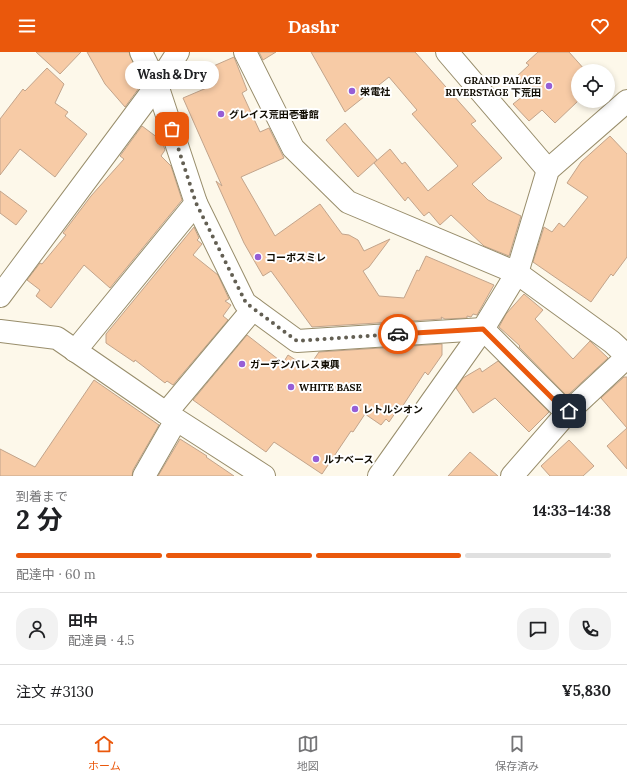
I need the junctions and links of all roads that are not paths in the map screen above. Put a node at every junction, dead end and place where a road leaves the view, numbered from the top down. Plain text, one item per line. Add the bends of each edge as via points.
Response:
1 (141, 52) edge
2 (178, 52) edge
3 (245, 52) edge
4 (447, 52) edge
5 (157, 85) junction
6 (627, 101) edge
7 (548, 170) junction
8 (196, 203) junction
9 (517, 273) junction
10 (0, 296) edge
11 (253, 309) junction
12 (483, 329) junction
13 (0, 331) edge
14 (75, 351) junction
15 (627, 356) edge
16 (567, 413) junction
17 (171, 416) junction
18 (144, 476) edge
19 (264, 476) edge
20 (379, 476) edge
21 (512, 476) edge

1 - 5 street
2 - 5 street
3 - 9 street via 293,148 348,202
4 - 7 street
5 - 8 street
5 - 10 street
6 - 7 street
7 - 9 street
8 - 11 street via 246,303
8 - 14 street
9 - 12 street
9 - 15 street via 612,342
11 - 12 street via 297,341
11 - 17 street
12 - 16 street
12 - 20 street
13 - 14 street via 57,338
14 - 17 street
15 - 16 street
16 - 21 street
17 - 18 street
17 - 19 street

